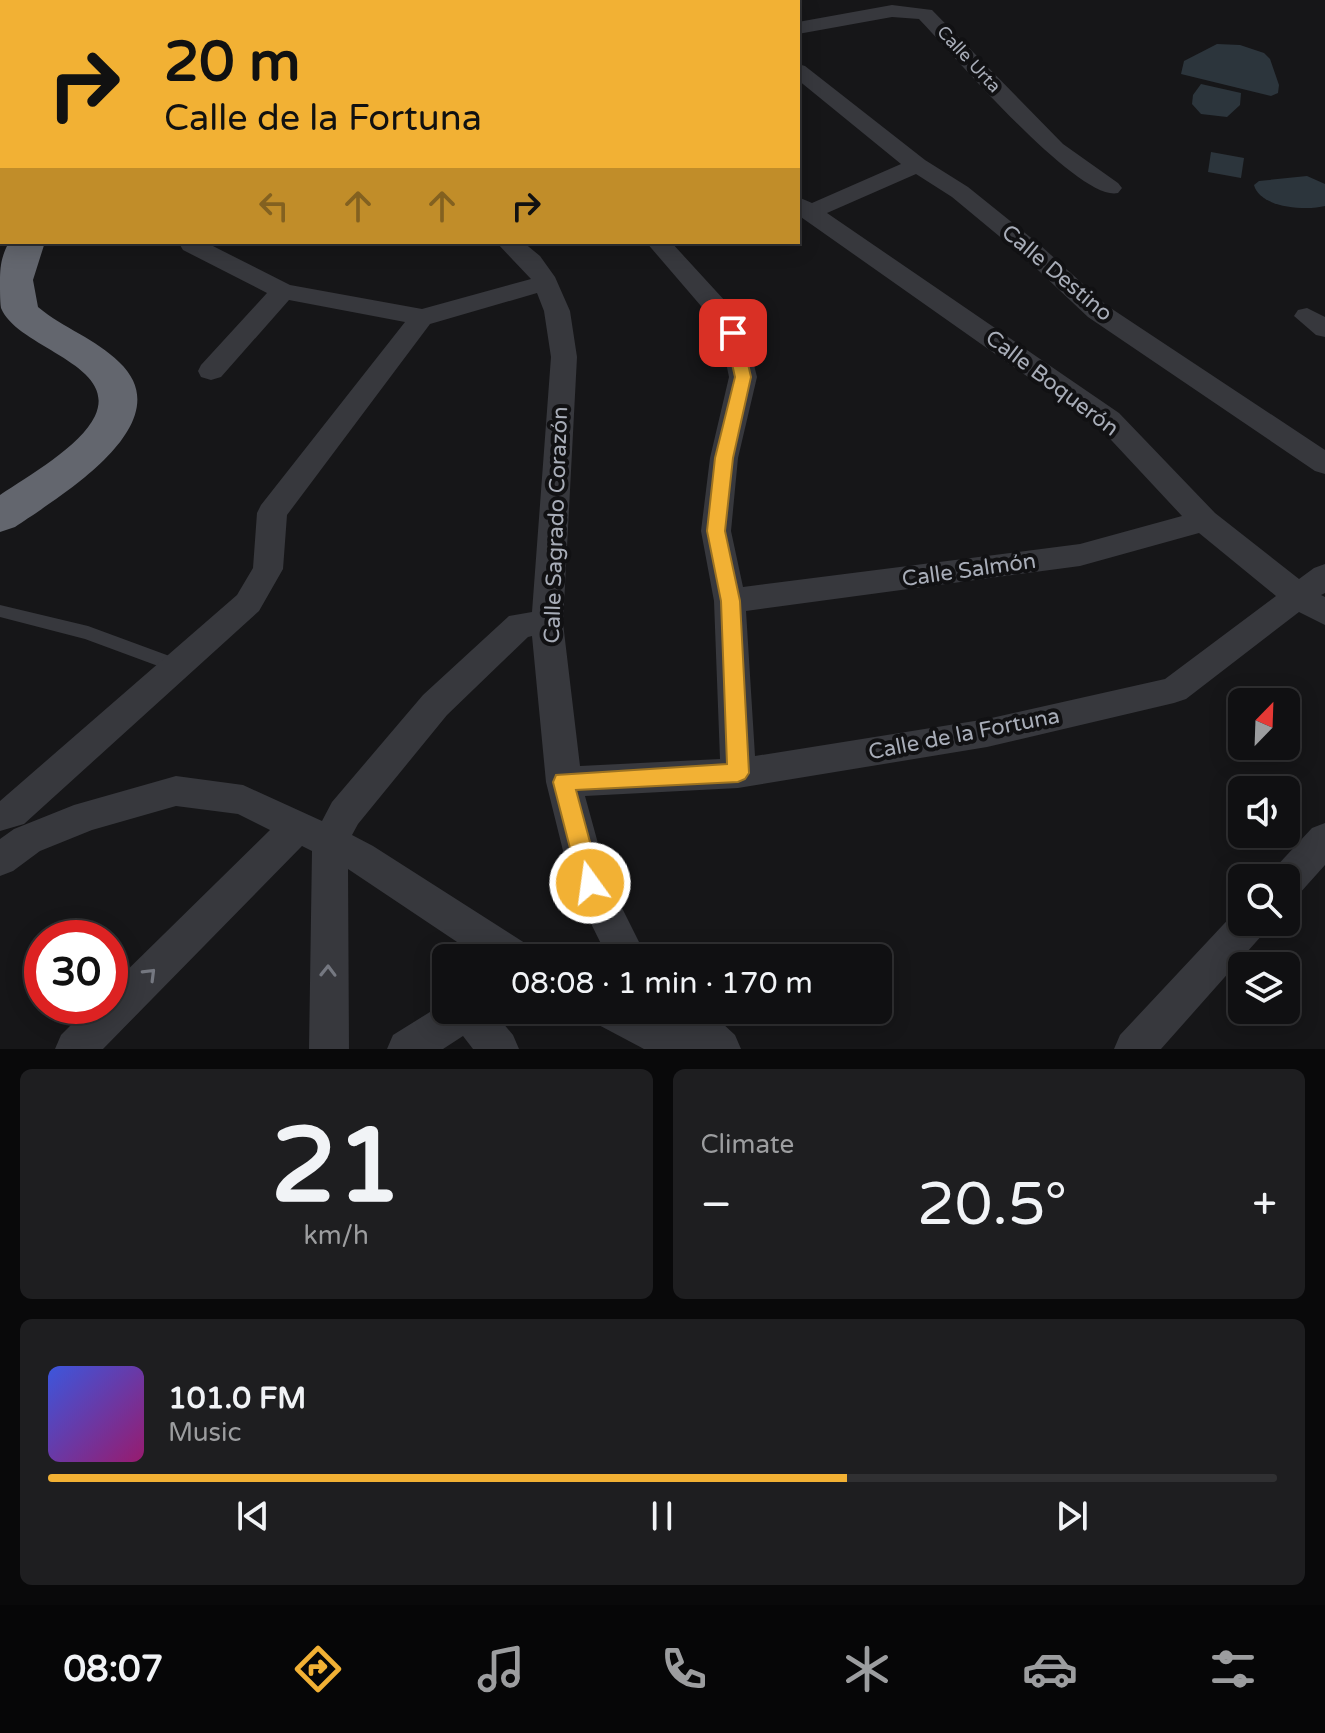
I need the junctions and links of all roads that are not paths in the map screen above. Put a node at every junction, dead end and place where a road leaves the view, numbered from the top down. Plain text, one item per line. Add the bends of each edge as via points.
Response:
1 (800, 28) edge
2 (800, 72) edge
3 (917, 165) junction
4 (1110, 188) dead end
5 (804, 208) edge
6 (26, 244) edge
7 (510, 244) edge
8 (660, 244) edge
9 (192, 245) dead end
10 (546, 282) junction
11 (283, 291) junction
12 (422, 317) junction
13 (0, 329) edge
14 (98, 367) junction
15 (211, 371) dead end
16 (1325, 464) edge
17 (0, 516) edge
18 (1204, 521) junction
19 (1316, 595) edge
20 (730, 601) junction
21 (0, 611) edge
22 (547, 623) junction
23 (177, 666) junction
24 (738, 773) junction
25 (564, 782) junction
26 (10, 832) edge
27 (314, 834) junction
28 (1325, 839) edge
29 (1300, 867) edge
30 (1237, 936) edge
31 (493, 944) edge
32 (621, 944) edge
33 (447, 1024) edge
34 (479, 1024) edge
35 (636, 1024) edge
36 (694, 1024) edge
37 (75, 1049) edge
38 (329, 1049) edge
39 (407, 1049) edge
40 (499, 1049) edge
41 (685, 1049) edge
42 (721, 1049) edge
43 (1134, 1049) edge

1 - 4 street, Calle Urta via 873,13 925,14 1055,149
2 - 3 street, Calle Destino
3 - 5 street
3 - 16 street, Calle Destino via 972,201 1097,311
5 - 18 street, Calle Boquerón via 1109,420
6 - 14 highway via 15,271 15,304
7 - 10 street, Calle Sagrado Corazón
8 - 20 street via 733,333 743,377 724,458 716,531
9 - 11 street
10 - 12 street
10 - 22 street, Calle Sagrado Corazón via 564,357
11 - 12 street
11 - 15 street
12 - 23 street via 272,513 268,569 248,603
13 - 14 highway
14 - 17 highway via 114,380 122,397 111,427 87,452
18 - 19 street, Calle Boquerón
18 - 20 street, Calle Salmón via 1080,555
19 - 24 street, Calle de la Fortuna via 1174,690 987,733
20 - 24 street
21 - 23 lane via 88,633
22 - 25 street, Calle Sagrado Corazón
22 - 27 street via 520,625 435,705 345,813
23 - 26 street
24 - 25 street, Calle de la Fortuna
25 - 32 street, Calle Sagrado Corazón via 590,883
26 - 27 street via 176,791 243,800
27 - 31 street via 360,857
37 -> 27 street
38 -> 27 street
28 - 29 street
30 - 43 street
33 - 39 street
34 - 40 street
35 - 41 street
36 - 42 street

